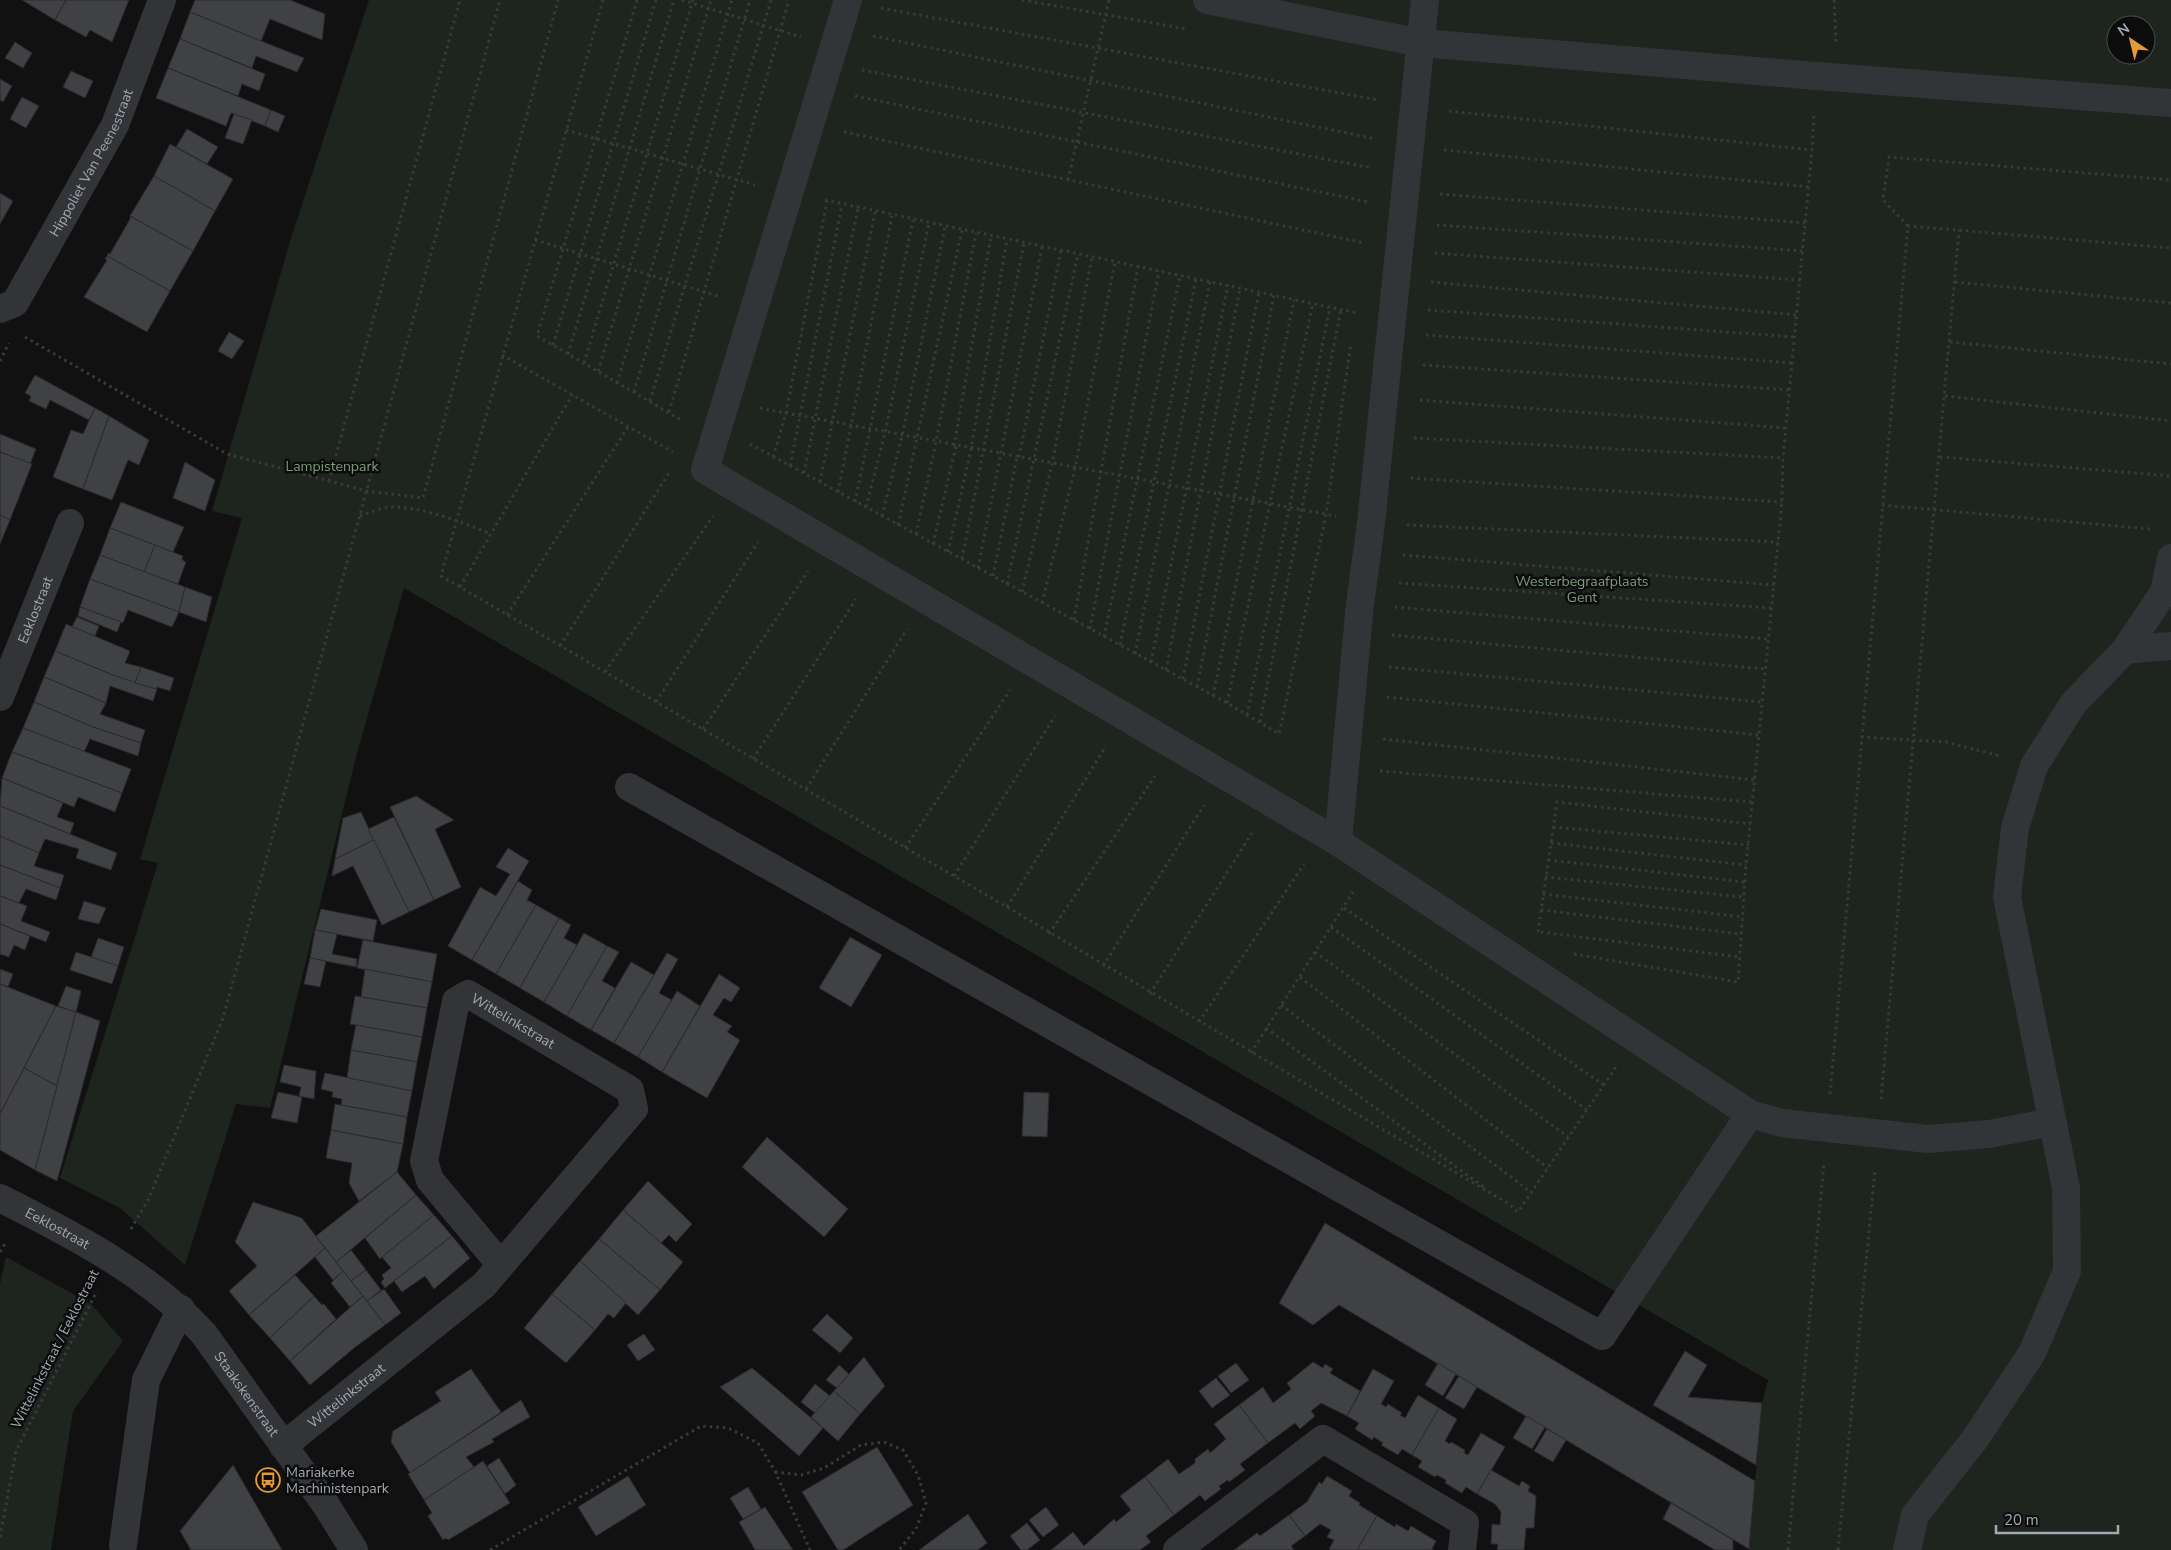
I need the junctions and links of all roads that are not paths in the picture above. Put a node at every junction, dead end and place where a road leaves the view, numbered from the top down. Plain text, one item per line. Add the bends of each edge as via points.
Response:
1 (162, 0) edge
2 (1207, 0) edge
3 (1425, 0) edge
4 (848, 1) edge
5 (1420, 43) junction
6 (2171, 103) edge
7 (1, 309) edge
8 (70, 524) dead end
9 (2171, 558) edge
10 (2171, 646) edge
11 (2125, 650) junction
12 (0, 697) edge
13 (629, 787) dead end
14 (1331, 838) junction
15 (1750, 1114) junction
16 (2052, 1122) junction
17 (0, 1198) edge
18 (114, 1260) joint
19 (501, 1265) junction
20 (181, 1310) junction
21 (283, 1446) junction
22 (123, 1545) dead end
23 (354, 1550) edge
24 (1177, 1550) edge
25 (1462, 1550) edge
26 (1907, 1550) edge

1 - 7 street, Hippoliet Van Peenestraat via 115,125 15,303
2 - 5 street
3 - 5 street
4 - 14 street via 705,470
5 - 6 street
5 - 14 street via 1348,735
8 - 12 street, Eeklostraat
9 - 11 street via 2164,592
10 - 11 street
11 - 16 street via 2072,704 2034,766 2014,828 2007,897
13 - 15 street via 1602,1336
14 - 15 street
15 - 16 street via 1782,1123 1928,1138 1989,1134
16 - 26 street via 2066,1188 2066,1271 2032,1353 1975,1439 1915,1516
17 - 18 street, Eeklostraat
18 - 20 street, Staakskenstraat
19 - 19 street, Wittelinkstraat via 430,1180 424,1161 456,1001 468,994 630,1090 634,1109
19 - 21 street, Wittelinkstraat via 484,1285
20 - 21 street, Staakskenstraat via 204,1334
20 - 22 street via 146,1380
21 - 23 street, Staakskenstraat
24 - 25 street via 1323,1439 1465,1523

